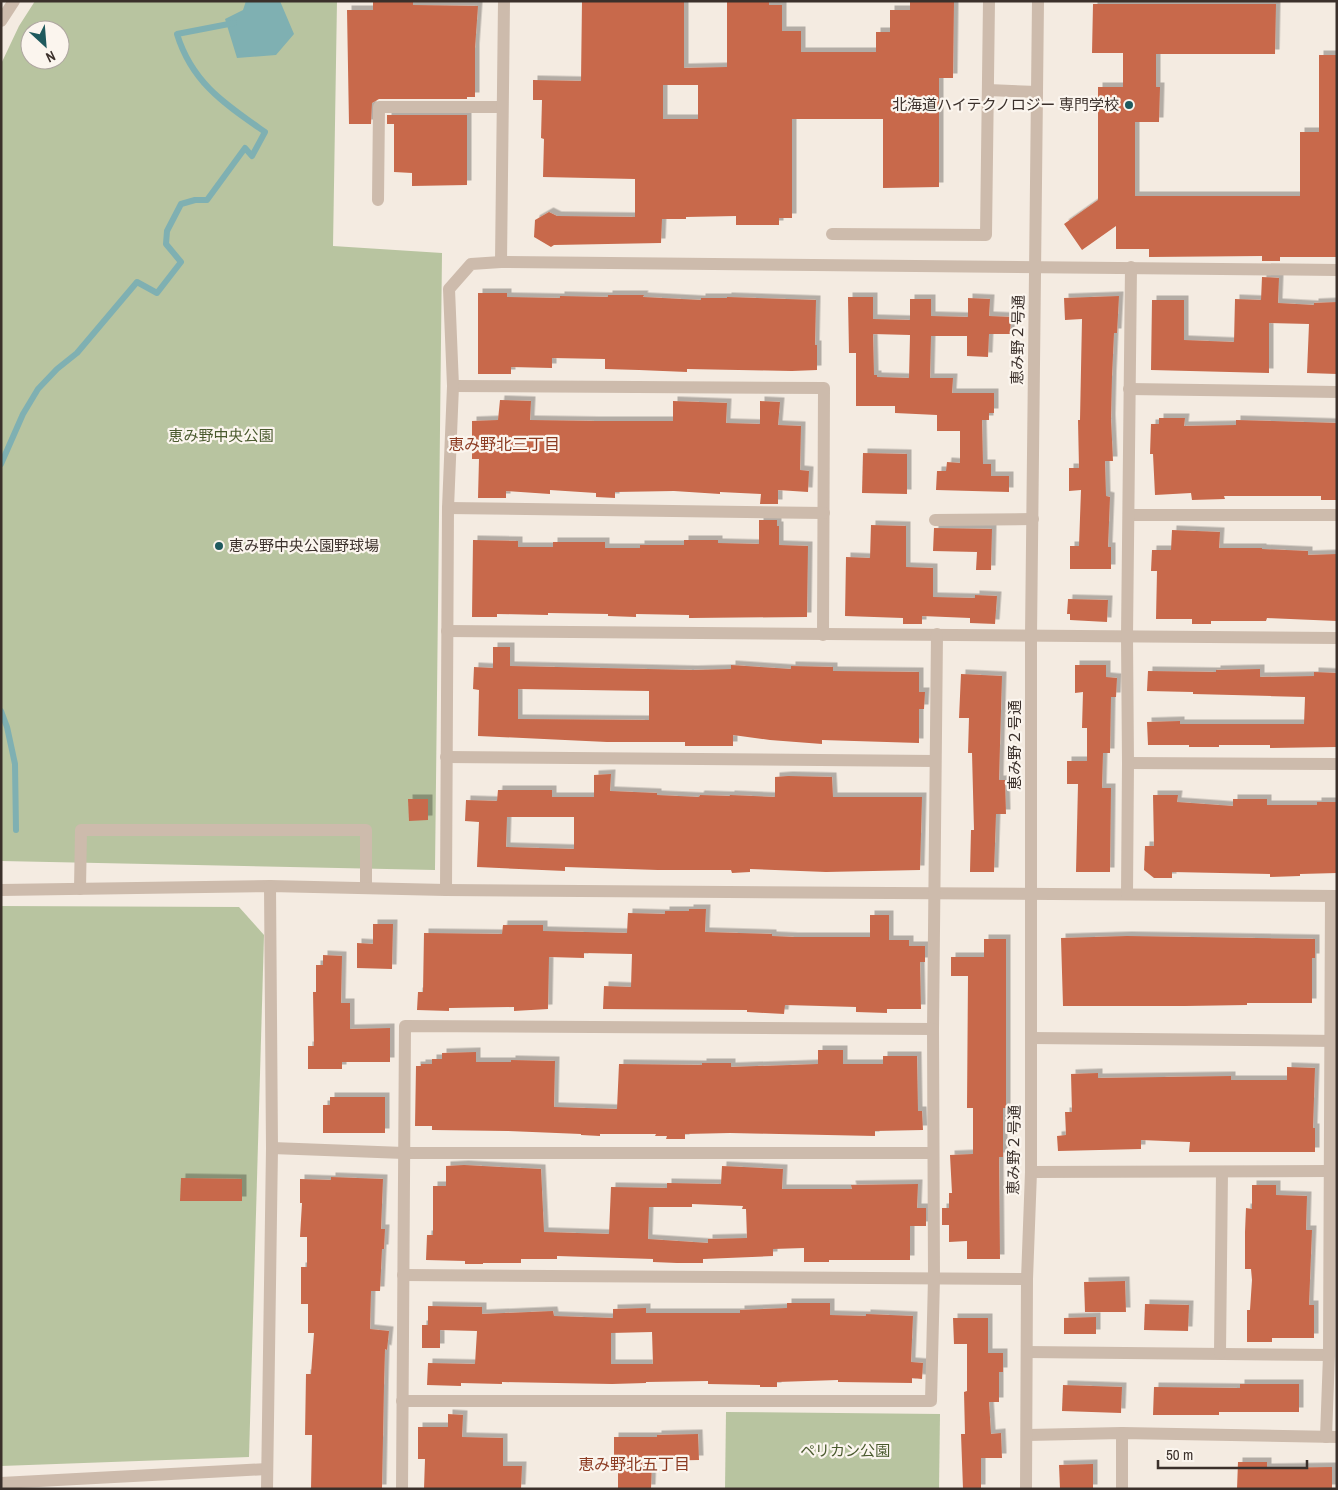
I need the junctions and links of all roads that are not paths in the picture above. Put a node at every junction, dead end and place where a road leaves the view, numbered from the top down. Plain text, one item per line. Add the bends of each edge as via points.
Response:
1 (14, 1) edge
2 (504, 1) edge
3 (989, 1) edge
4 (1038, 1) edge
5 (1, 21) edge
6 (988, 90) junction
7 (1037, 92) junction
8 (502, 108) junction
9 (378, 200) dead end
10 (832, 234) dead end
11 (501, 262) junction
12 (1035, 267) junction
13 (1131, 267) junction
14 (1337, 270) edge
15 (453, 386) junction
16 (1130, 389) junction
17 (1337, 392) edge
18 (448, 508) junction
19 (824, 513) junction
20 (1129, 515) junction
21 (1337, 515) edge
22 (1033, 519) junction
23 (935, 520) dead end
24 (447, 631) junction
25 (823, 634) junction
26 (937, 634) junction
27 (1031, 636) junction
28 (1127, 637) junction
29 (1337, 638) edge
30 (446, 757) junction
31 (935, 761) junction
32 (1128, 763) junction
33 (1337, 764) edge
34 (270, 886) junction
35 (366, 888) junction
36 (80, 889) junction
37 (1, 890) edge
38 (446, 890) junction
39 (935, 893) junction
40 (1032, 894) junction
41 (1126, 894) junction
42 (1334, 896) edge
43 (933, 1029) junction
44 (1031, 1038) junction
45 (1333, 1041) edge
46 (272, 1148) junction
47 (404, 1152) junction
48 (932, 1153) junction
49 (1329, 1171) junction
50 (1031, 1172) junction
51 (1222, 1172) junction
52 (403, 1275) junction
53 (934, 1278) junction
54 (1027, 1279) junction
55 (1026, 1352) junction
56 (1220, 1353) junction
57 (1329, 1355) junction
58 (402, 1400) junction
59 (1122, 1433) junction
60 (1026, 1435) junction
61 (1331, 1437) edge
62 (267, 1469) junction
63 (1, 1483) edge
64 (130, 1483) edge
65 (267, 1489) edge
66 (402, 1489) edge
67 (1026, 1489) edge
68 (1122, 1489) edge

1 - 5 street
2 - 8 street
3 - 6 street
4 - 7 street, 恵み野２号通
6 - 7 street
6 - 10 street via 986,235
7 - 12 street, 恵み野２号通
8 - 9 street via 379,107
8 - 11 street
11 - 12 street
11 - 15 street via 471,264 449,289
12 - 13 street
12 - 22 street, 恵み野２号通
13 - 14 street
13 - 16 street
15 - 18 street
15 - 19 street via 824,388
16 - 17 street
16 - 20 street
18 - 19 street
18 - 24 street
19 - 25 street
20 - 21 street
20 - 28 street
22 - 23 street
22 - 27 street, 恵み野２号通
24 - 25 street
24 - 30 street
25 - 26 street
26 - 27 street
26 - 31 street
27 - 28 street
27 - 40 street, 恵み野２号通
28 - 29 street
28 - 32 street
30 - 31 street
30 - 38 street
31 - 39 street
32 - 33 street
32 - 41 street
34 - 35 street
34 - 36 street
34 - 46 street
35 - 36 street via 366,830 81,830
35 - 38 street
36 - 37 street
38 - 39 street
39 - 40 street
39 - 43 street
40 - 41 street
40 - 44 street, 恵み野２号通
41 - 42 street
42 - 45 street
43 - 47 street via 405,1026
43 - 48 street
44 - 45 street
44 - 50 street, 恵み野２号通
45 - 49 street
46 - 47 street
46 - 62 street
47 - 48 street
47 - 52 street
48 - 53 street
49 - 51 street
49 - 57 street
50 - 51 street
50 - 54 street, 恵み野２号通
51 - 56 street
52 - 53 street
52 - 58 street
53 - 54 street
53 - 58 street via 931,1401
54 - 55 street, 恵み野２号通
55 - 56 street
55 - 60 street, 恵み野２号通
56 - 57 street
57 - 61 street
58 - 66 street
59 - 60 street
59 - 61 street
59 - 68 street
60 - 67 street, 恵み野２号通
62 - 64 street
62 - 65 street
63 - 64 street

